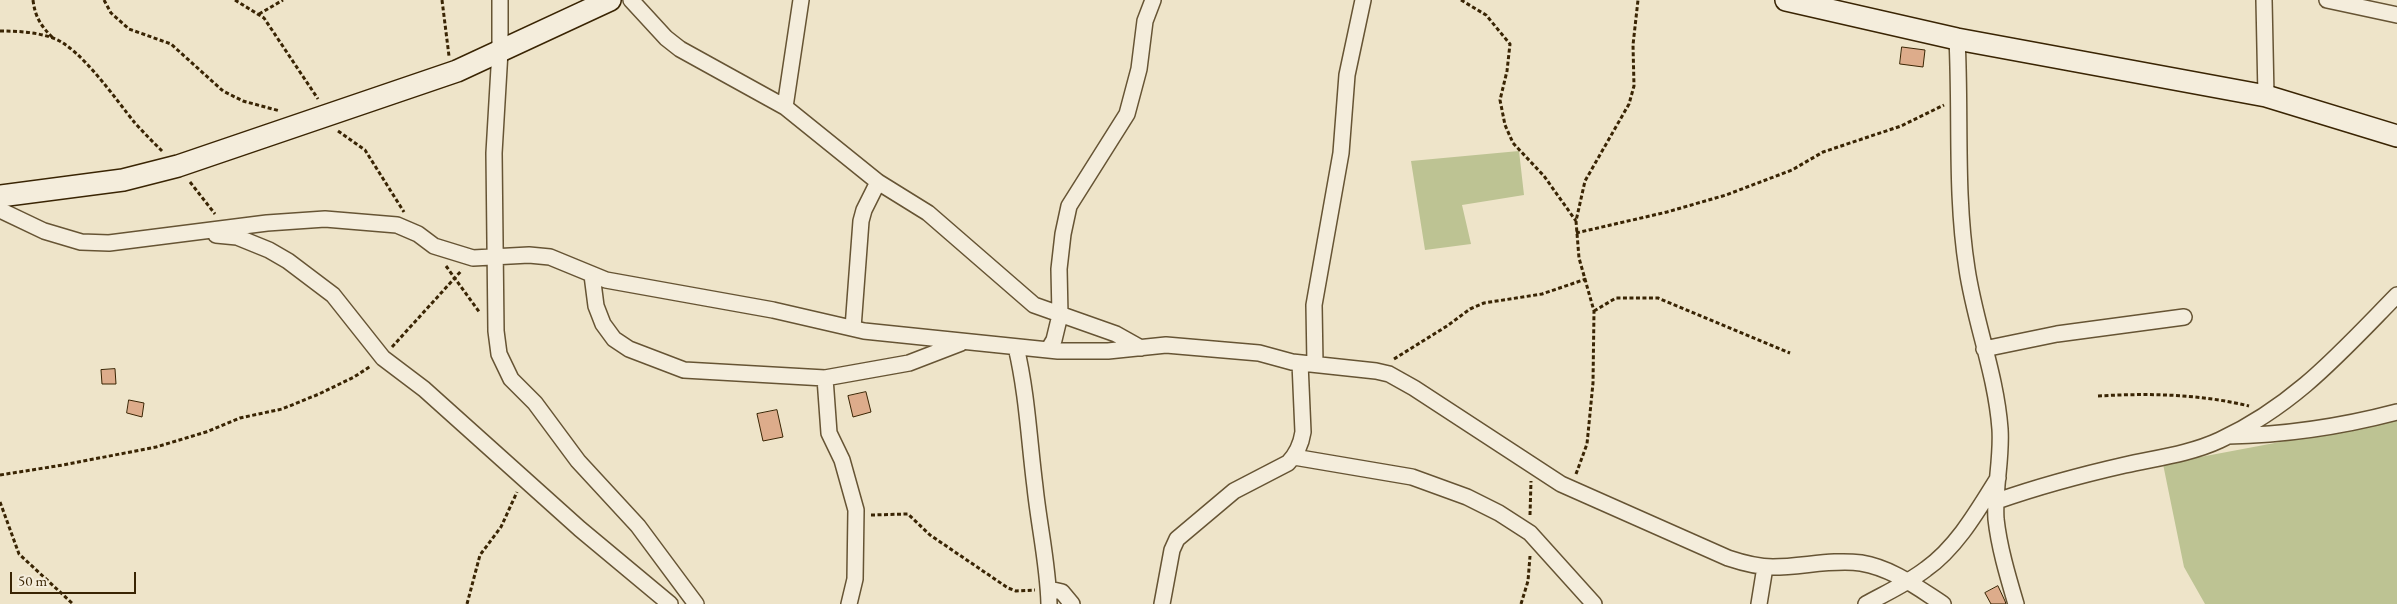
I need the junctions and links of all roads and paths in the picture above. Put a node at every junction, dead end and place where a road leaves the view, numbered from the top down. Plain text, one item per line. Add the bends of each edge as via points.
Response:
1 (33, 0) edge
2 (104, 0) edge
3 (235, 0) edge
4 (283, 0) edge
5 (442, 0) edge
6 (500, 0) edge
7 (610, 0) edge
8 (631, 0) edge
9 (801, 0) edge
10 (1153, 0) edge
11 (1363, 0) edge
12 (1461, 0) edge
13 (1638, 0) edge
14 (1786, 0) edge
15 (2264, 0) edge
16 (2327, 0) edge
17 (258, 14) junction
18 (2397, 15) edge
19 (0, 31) edge
20 (54, 38) junction
21 (1957, 39) junction
22 (500, 51) junction
23 (451, 73) junction
24 (2266, 96) junction
25 (1960, 98) junction
26 (785, 107) junction
27 (320, 117) junction
28 (2397, 136) edge
29 (178, 166) junction
30 (878, 182) junction
31 (0, 196) edge
32 (0, 210) edge
33 (1576, 221) junction
34 (227, 228) junction
35 (187, 233) junction
36 (1576, 233) junction
37 (418, 234) junction
38 (434, 246) junction
39 (496, 257) junction
40 (474, 258) junction
41 (592, 275) junction
42 (454, 279) junction
43 (1586, 279) junction
44 (2397, 295) edge
45 (1594, 311) junction
46 (1060, 315) junction
47 (2184, 317) dead end
48 (853, 328) junction
49 (496, 331) junction
50 (964, 342) junction
51 (1016, 347) junction
52 (1141, 348) junction
53 (1984, 349) junction
54 (1048, 350) junction
55 (1790, 353) dead end
56 (383, 358) junction
57 (1300, 363) junction
58 (1315, 364) junction
59 (1376, 370) junction
60 (824, 378) junction
61 (2098, 396) dead end
62 (2272, 412) junction
63 (2397, 412) edge
64 (2227, 436) junction
65 (1294, 457) junction
66 (0, 475) edge
67 (522, 476) junction
68 (1999, 477) junction
69 (1571, 488) junction
70 (1998, 501) junction
71 (0, 502) edge
72 (856, 516) junction
73 (1765, 567) junction
74 (1908, 581) junction
75 (1049, 596) edge
76 (73, 604) edge
77 (468, 604) edge
78 (670, 604) edge
79 (696, 604) edge
80 (849, 604) edge
81 (1072, 604) edge
82 (1162, 604) edge
83 (1594, 604) edge
84 (1759, 604) edge
85 (1866, 604) edge
86 (1943, 604) edge
87 (2016, 604) edge

1 - 20 path via 35,14 42,27
2 - 27 path via 111,13 129,29 170,44 223,92 243,101
3 - 17 path
4 - 17 path
5 - 23 path
6 - 22 street
7 - 22 street
8 - 26 street via 680,49
9 - 26 street
10 - 46 street via 1145,21 1139,69 1126,114 1069,206 1059,269
11 - 58 street via 1347,75 1341,153 1314,305
12 - 33 path via 1486,16 1510,44 1500,100 1505,125 1513,142 1544,176
13 - 33 path via 1633,46 1634,86 1629,104 1585,181
14 - 21 street
15 - 24 street
16 - 18 street
17 - 27 path via 275,32
19 - 20 path
20 - 29 path via 70,47 136,124
21 - 24 street
21 - 25 street
22 - 23 street
22 - 39 street via 494,153
23 - 27 street
24 - 28 street
25 - 36 path via 1901,126 1823,152 1792,170 1726,195
25 - 53 street via 1959,198 1967,269
26 - 30 street
27 - 29 street
27 - 37 path via 365,150
29 - 31 street via 123,180
29 - 34 path
30 - 46 street via 928,213 1034,305
30 - 48 street via 861,220
32 - 35 street via 44,231 81,242 109,243
33 - 36 path
34 - 35 street
34 - 37 street via 325,219 397,225
35 - 56 street via 237,237 288,261 333,295
36 - 43 path
37 - 38 street
38 - 40 street
38 - 42 path
39 - 40 street
39 - 41 street via 550,257
39 - 49 street
40 - 42 path
41 - 48 street
41 - 60 street via 596,306 603,324 614,339 630,349 684,370
42 - 49 path via 470,303
42 - 56 path
43 - 45 path
43 - 59 path via 1542,294 1484,303 1470,309
44 - 62 street via 2304,388
45 - 55 path via 1616,298 1658,298
45 - 69 path via 1593,382 1587,444
46 - 52 street via 1116,334
46 - 54 street
47 - 53 street via 2057,334
48 - 50 street
49 - 79 street via 500,354 511,379 535,402 578,461 638,526
50 - 51 street
50 - 60 street via 909,363
51 - 54 street
51 - 75 street via 1024,380
52 - 54 street
52 - 57 street via 1195,346 1259,353
53 - 68 street via 1993,377 2000,429
56 - 66 path via 354,377 282,409 240,418 156,447
56 - 67 street via 424,389
57 - 58 street
57 - 65 street via 1303,432
58 - 59 street
59 - 69 street via 1400,380 1534,468
60 - 72 street via 829,433 848,480
61 - 62 path via 2128,394 2216,398
62 - 64 street
63 - 64 street via 2342,426
64 - 70 street via 2201,447 2043,485
65 - 82 street via 1234,491 1177,539
65 - 83 street via 1412,477 1467,496 1530,533
67 - 77 path via 501,527 480,556
67 - 78 street
68 - 70 street
68 - 74 street via 1954,542 1928,568
69 - 73 street via 1728,558
70 - 87 street via 1996,519
71 - 76 path via 19,554
72 - 75 path via 908,514 930,535 1008,588
72 - 80 street via 855,579
73 - 74 street via 1863,563
73 - 84 street
74 - 85 street
74 - 86 street
75 - 81 street via 1062,592

